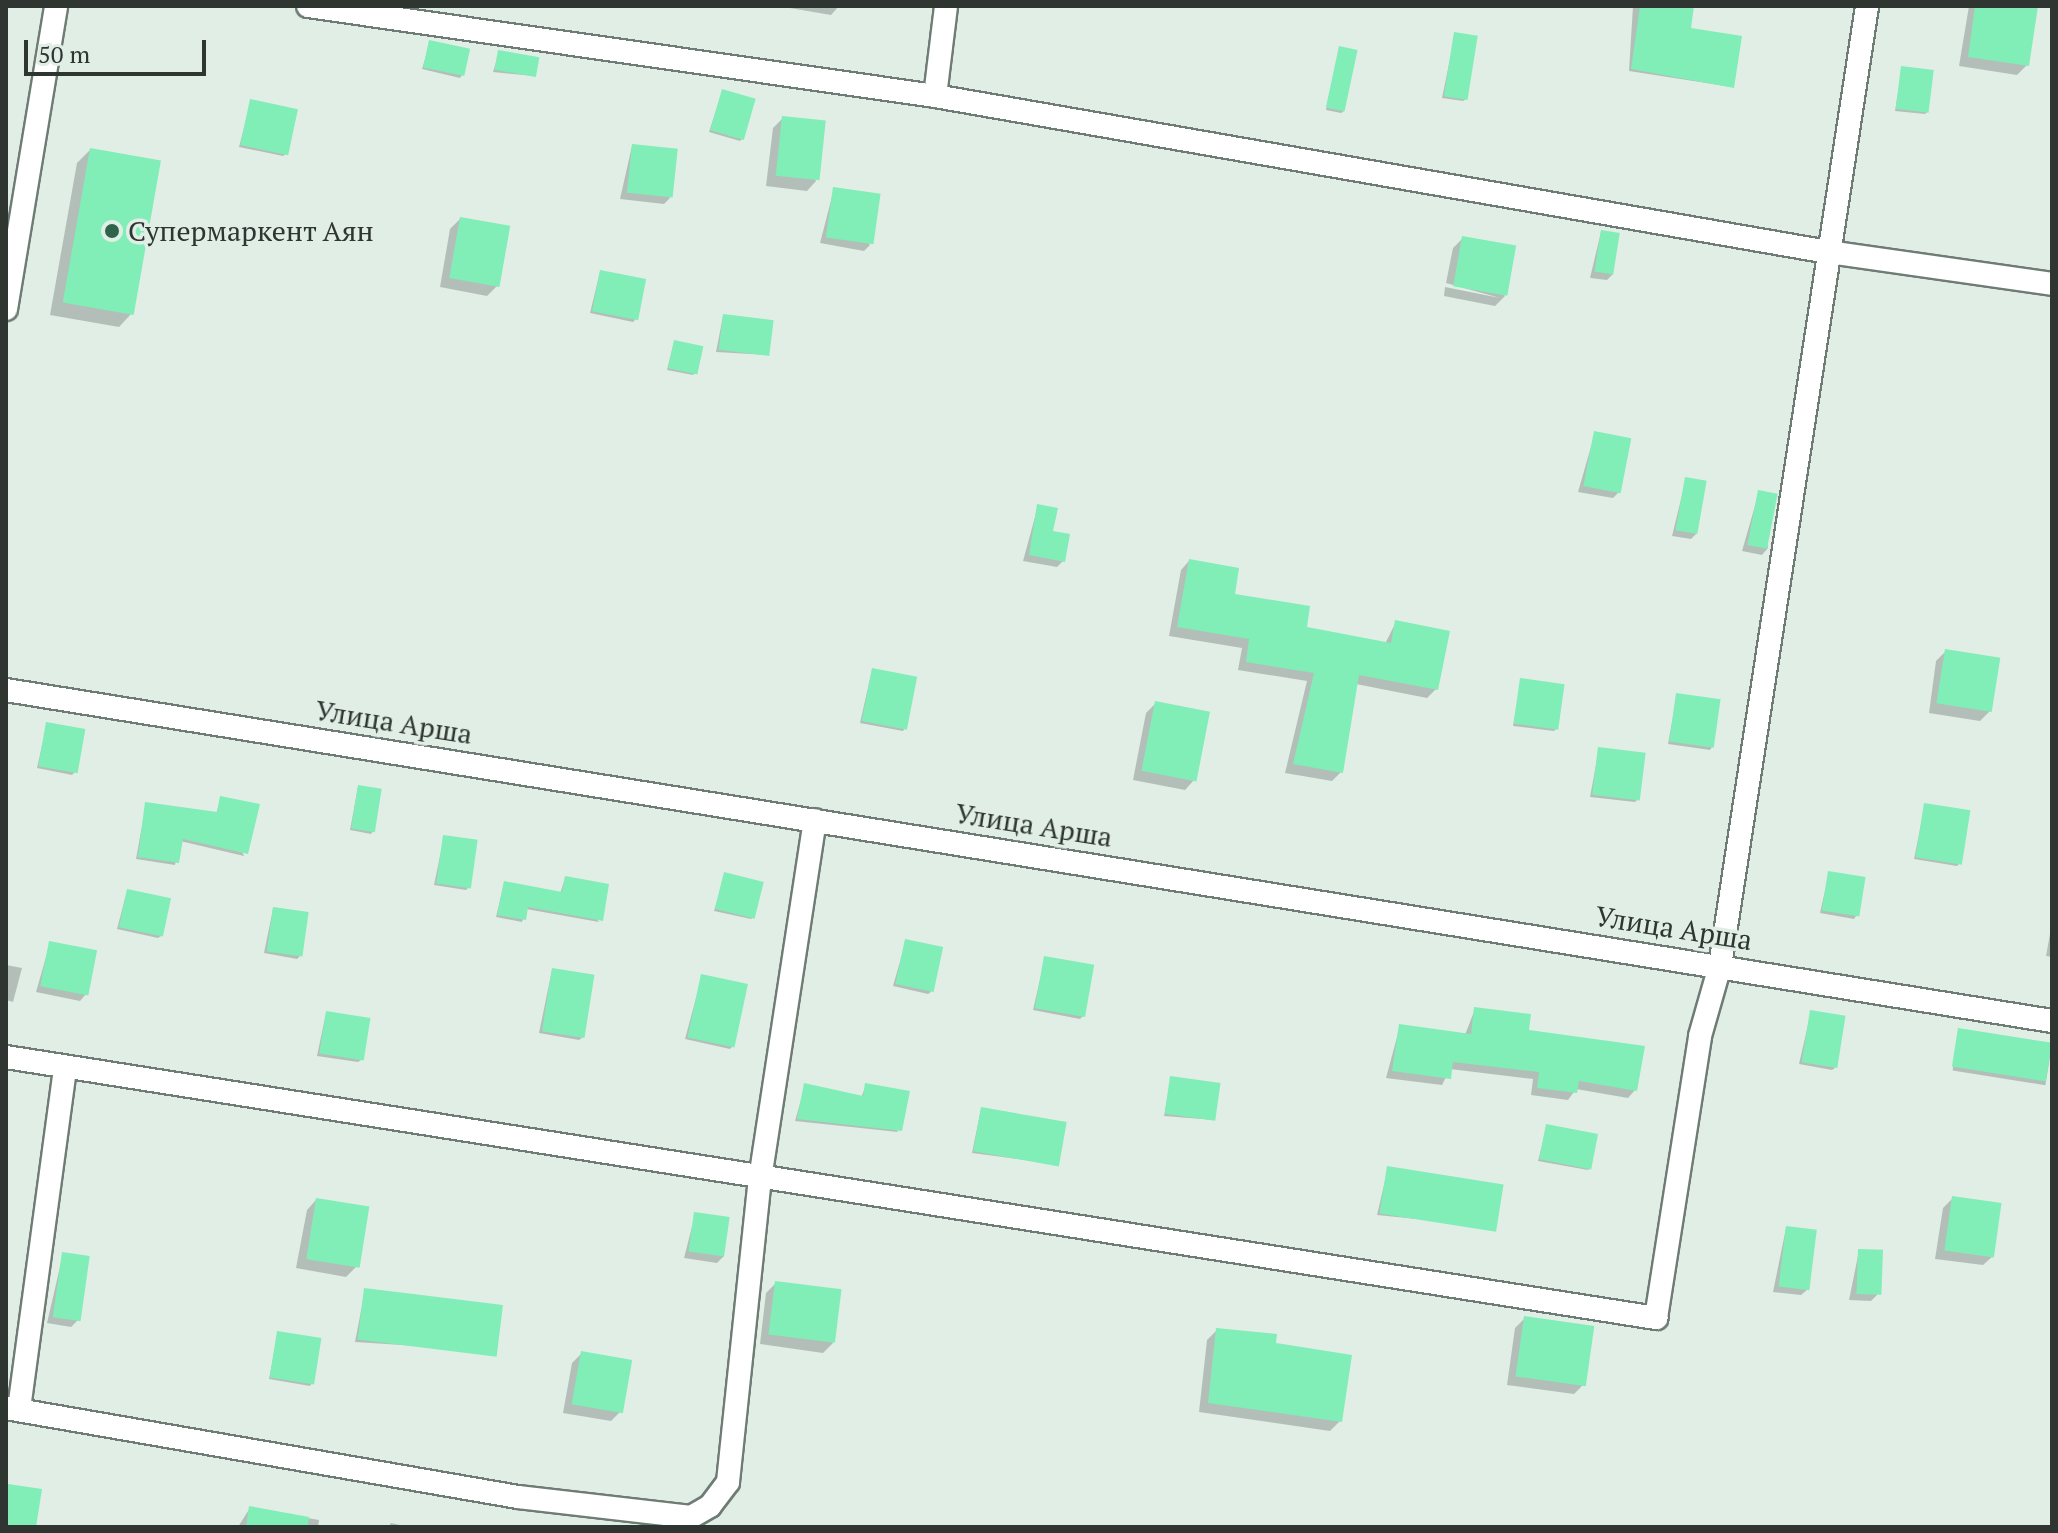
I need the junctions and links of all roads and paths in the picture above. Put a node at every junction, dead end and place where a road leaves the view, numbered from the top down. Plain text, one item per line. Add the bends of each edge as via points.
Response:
1 (56, 6) edge
2 (308, 6) edge
3 (946, 6) edge
4 (1867, 6) edge
5 (935, 96) junction
6 (1828, 252) junction
7 (2052, 284) edge
8 (6, 309) edge
9 (6, 690) edge
10 (815, 820) junction
11 (1720, 966) junction
12 (2052, 1021) edge
13 (6, 1057) edge
14 (65, 1069) junction
15 (760, 1179) junction
16 (13, 1409) edge

1 - 8 street
2 - 5 street
3 - 5 street
4 - 6 street
5 - 6 street
6 - 7 street
6 - 11 street
9 - 10 street, Улица Арша
10 - 11 street, Улица Арша
10 - 15 street
11 - 12 street, Улица Арша
11 - 15 street via 1700,1036 1656,1318
13 - 14 street
14 - 15 street
14 - 16 street
15 - 16 street via 728,1482 691,1517 518,1497

